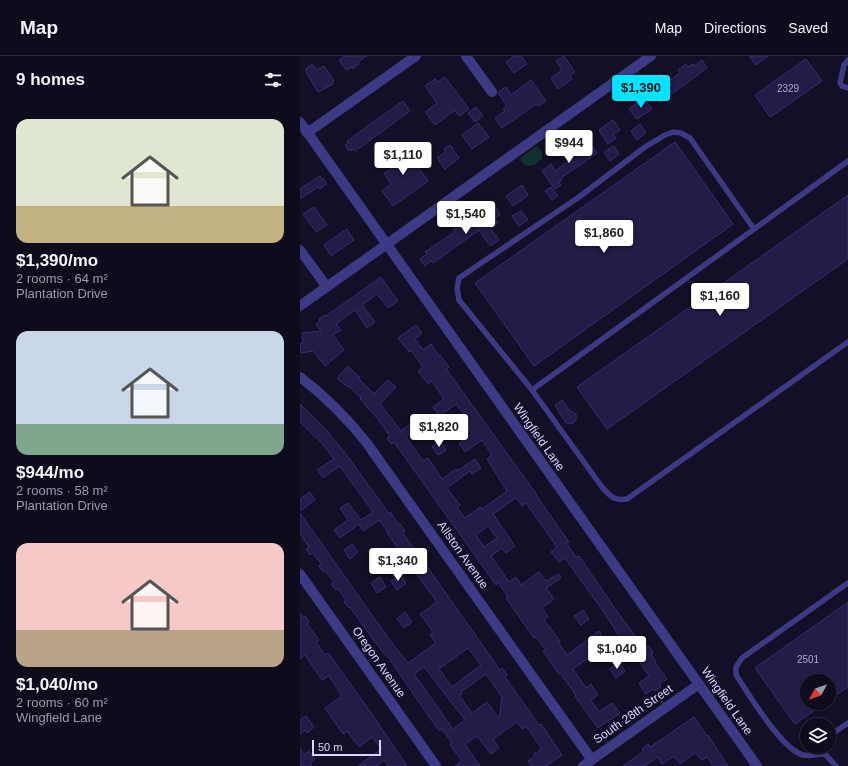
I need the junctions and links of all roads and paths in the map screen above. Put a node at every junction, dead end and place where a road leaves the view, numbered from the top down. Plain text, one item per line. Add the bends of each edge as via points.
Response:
1 (416, 56) edge
2 (466, 56) edge
3 (648, 57) edge
4 (848, 60) edge
5 (848, 88) edge
6 (492, 92) dead end
7 (300, 122) edge
8 (307, 133) junction
9 (848, 161) edge
10 (754, 229) junction
11 (386, 245) junction
12 (300, 250) edge
13 (327, 287) junction
14 (300, 306) edge
15 (848, 342) edge
16 (300, 376) edge
17 (532, 390) junction
18 (300, 574) edge
19 (848, 583) edge
20 (698, 684) junction
21 (848, 723) edge
22 (836, 731) edge
23 (800, 753) edge
24 (801, 754) edge
25 (821, 754) edge
26 (825, 754) edge
27 (592, 760) junction
28 (436, 766) edge
29 (583, 766) edge
30 (757, 766) edge
31 (836, 766) edge

1 - 8 street
2 - 6 street
3 - 11 street
4 - 5 lane via 844,65 840,83
7 - 8 street, Wingfield Lane
8 - 11 street, Wingfield Lane
9 - 10 lane
10 - 17 lane
10 - 17 lane via 690,138 673,132 645,146 579,197 459,278 459,300
11 - 13 street
11 - 20 street, Wingfield Lane
12 - 13 street
13 - 14 street
15 - 17 lane via 627,499 611,497 602,487
16 - 27 street, Allston Avenue via 328,400 366,442
18 - 28 street, Oregon Avenue
19 - 23 lane via 742,658 736,667 736,675 773,729 790,747
20 - 27 street, South 28th Street
20 - 30 street, Wingfield Lane
21 - 22 lane
24 - 25 lane
26 - 31 lane
27 - 29 street, South 28th Street

